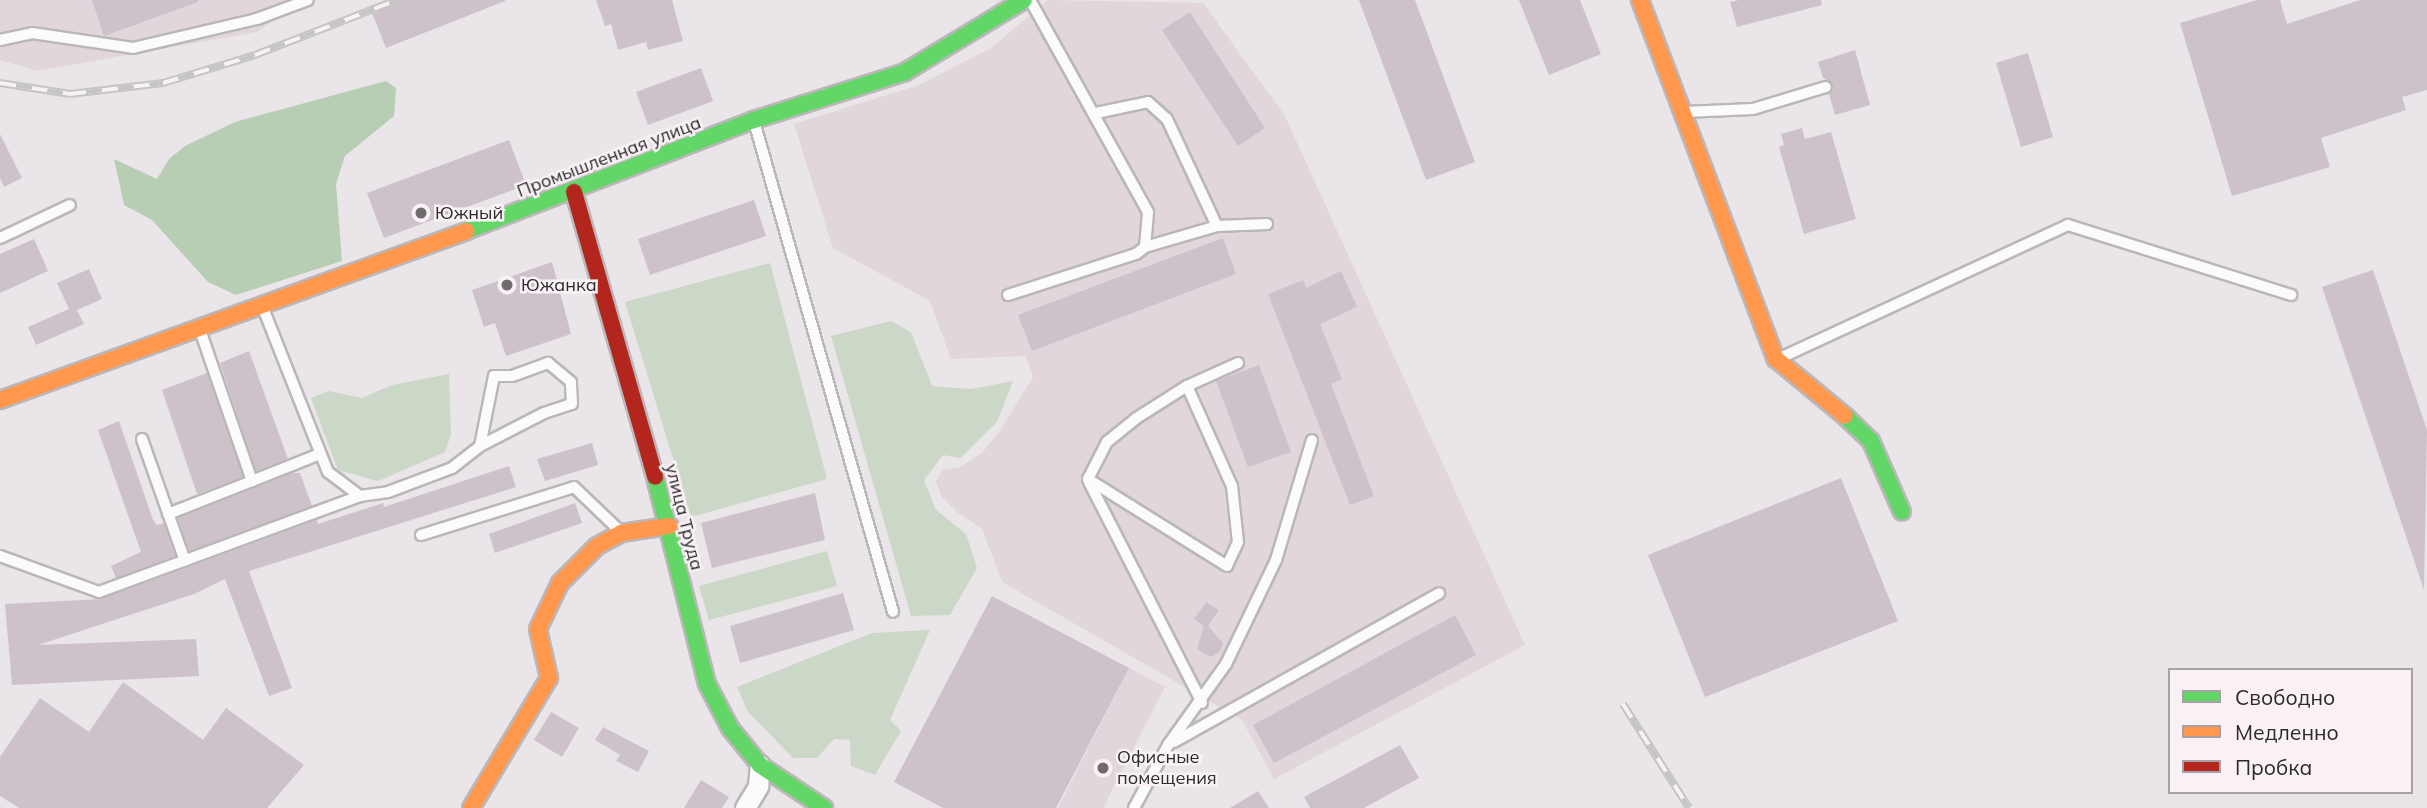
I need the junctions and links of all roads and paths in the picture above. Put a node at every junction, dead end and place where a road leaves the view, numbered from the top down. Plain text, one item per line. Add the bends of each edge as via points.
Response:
1 (307, 0) edge
2 (1024, 0) edge
3 (1030, 0) edge
4 (1640, 0) edge
5 (0, 40) edge
6 (1826, 87) dead end
7 (1684, 111) junction
8 (1096, 113) junction
9 (754, 120) junction
10 (574, 192) junction
11 (70, 205) dead end
12 (1267, 224) dead end
13 (1217, 226) junction
14 (0, 238) edge
15 (1145, 247) junction
16 (1008, 295) dead end
17 (2291, 295) dead end
18 (261, 304) junction
19 (198, 326) junction
20 (1776, 359) junction
21 (1238, 363) dead end
22 (1187, 386) junction
23 (0, 400) edge
24 (142, 439) dead end
25 (1312, 440) dead end
26 (480, 446) junction
27 (320, 454) junction
28 (1088, 480) junction
29 (252, 481) junction
30 (360, 496) junction
31 (1902, 512) dead end
32 (168, 513) junction
33 (668, 526) junction
34 (621, 533) junction
35 (421, 536) dead end
36 (0, 556) edge
37 (185, 561) junction
38 (1439, 593) dead end
39 (892, 612) dead end
40 (1202, 703) junction
41 (1168, 745) junction
42 (760, 765) junction
43 (471, 808) edge
44 (745, 808) edge
45 (824, 808) edge
46 (1134, 808) edge

1 - 5 lane via 257,19 133,48 32,33
2 - 9 street, Промышленная улица via 905,72
3 - 8 lane
4 - 7 street
6 - 7 lane via 1753,108
7 - 20 street
8 - 13 lane via 1148,102 1167,119
8 - 15 lane via 1148,212
9 - 10 street, Промышленная улица
9 - 39 lane
10 - 18 street, Промышленная улица
10 - 33 street, улица Труда
11 - 14 lane
12 - 13 lane
13 - 15 lane
15 - 16 lane via 1136,254
17 - 20 lane via 2068,225
18 - 19 street, Промышленная улица
18 - 27 lane
19 - 23 street, Промышленная улица
19 - 29 lane
20 - 31 street via 1822,393 1871,441
21 - 22 lane
22 - 28 lane via 1107,442
22 - 28 lane via 1233,486 1238,542 1227,566
24 - 32 lane
25 - 40 lane via 1276,560
26 - 26 lane via 572,404 571,382 548,363 512,376 494,376
26 - 30 lane via 452,468 388,492
27 - 29 lane
27 - 30 lane via 328,472
28 - 40 lane
29 - 32 lane
30 - 37 lane
32 - 37 lane
33 - 34 street
33 - 42 street, улица Труда via 706,684 730,728
34 - 35 lane via 574,487
34 - 43 street via 597,546 560,583 538,629 549,678
36 - 37 lane via 99,592
38 - 41 lane
40 - 41 lane
41 - 46 lane
42 - 44 street via 758,786
42 - 45 street, улица Труда

